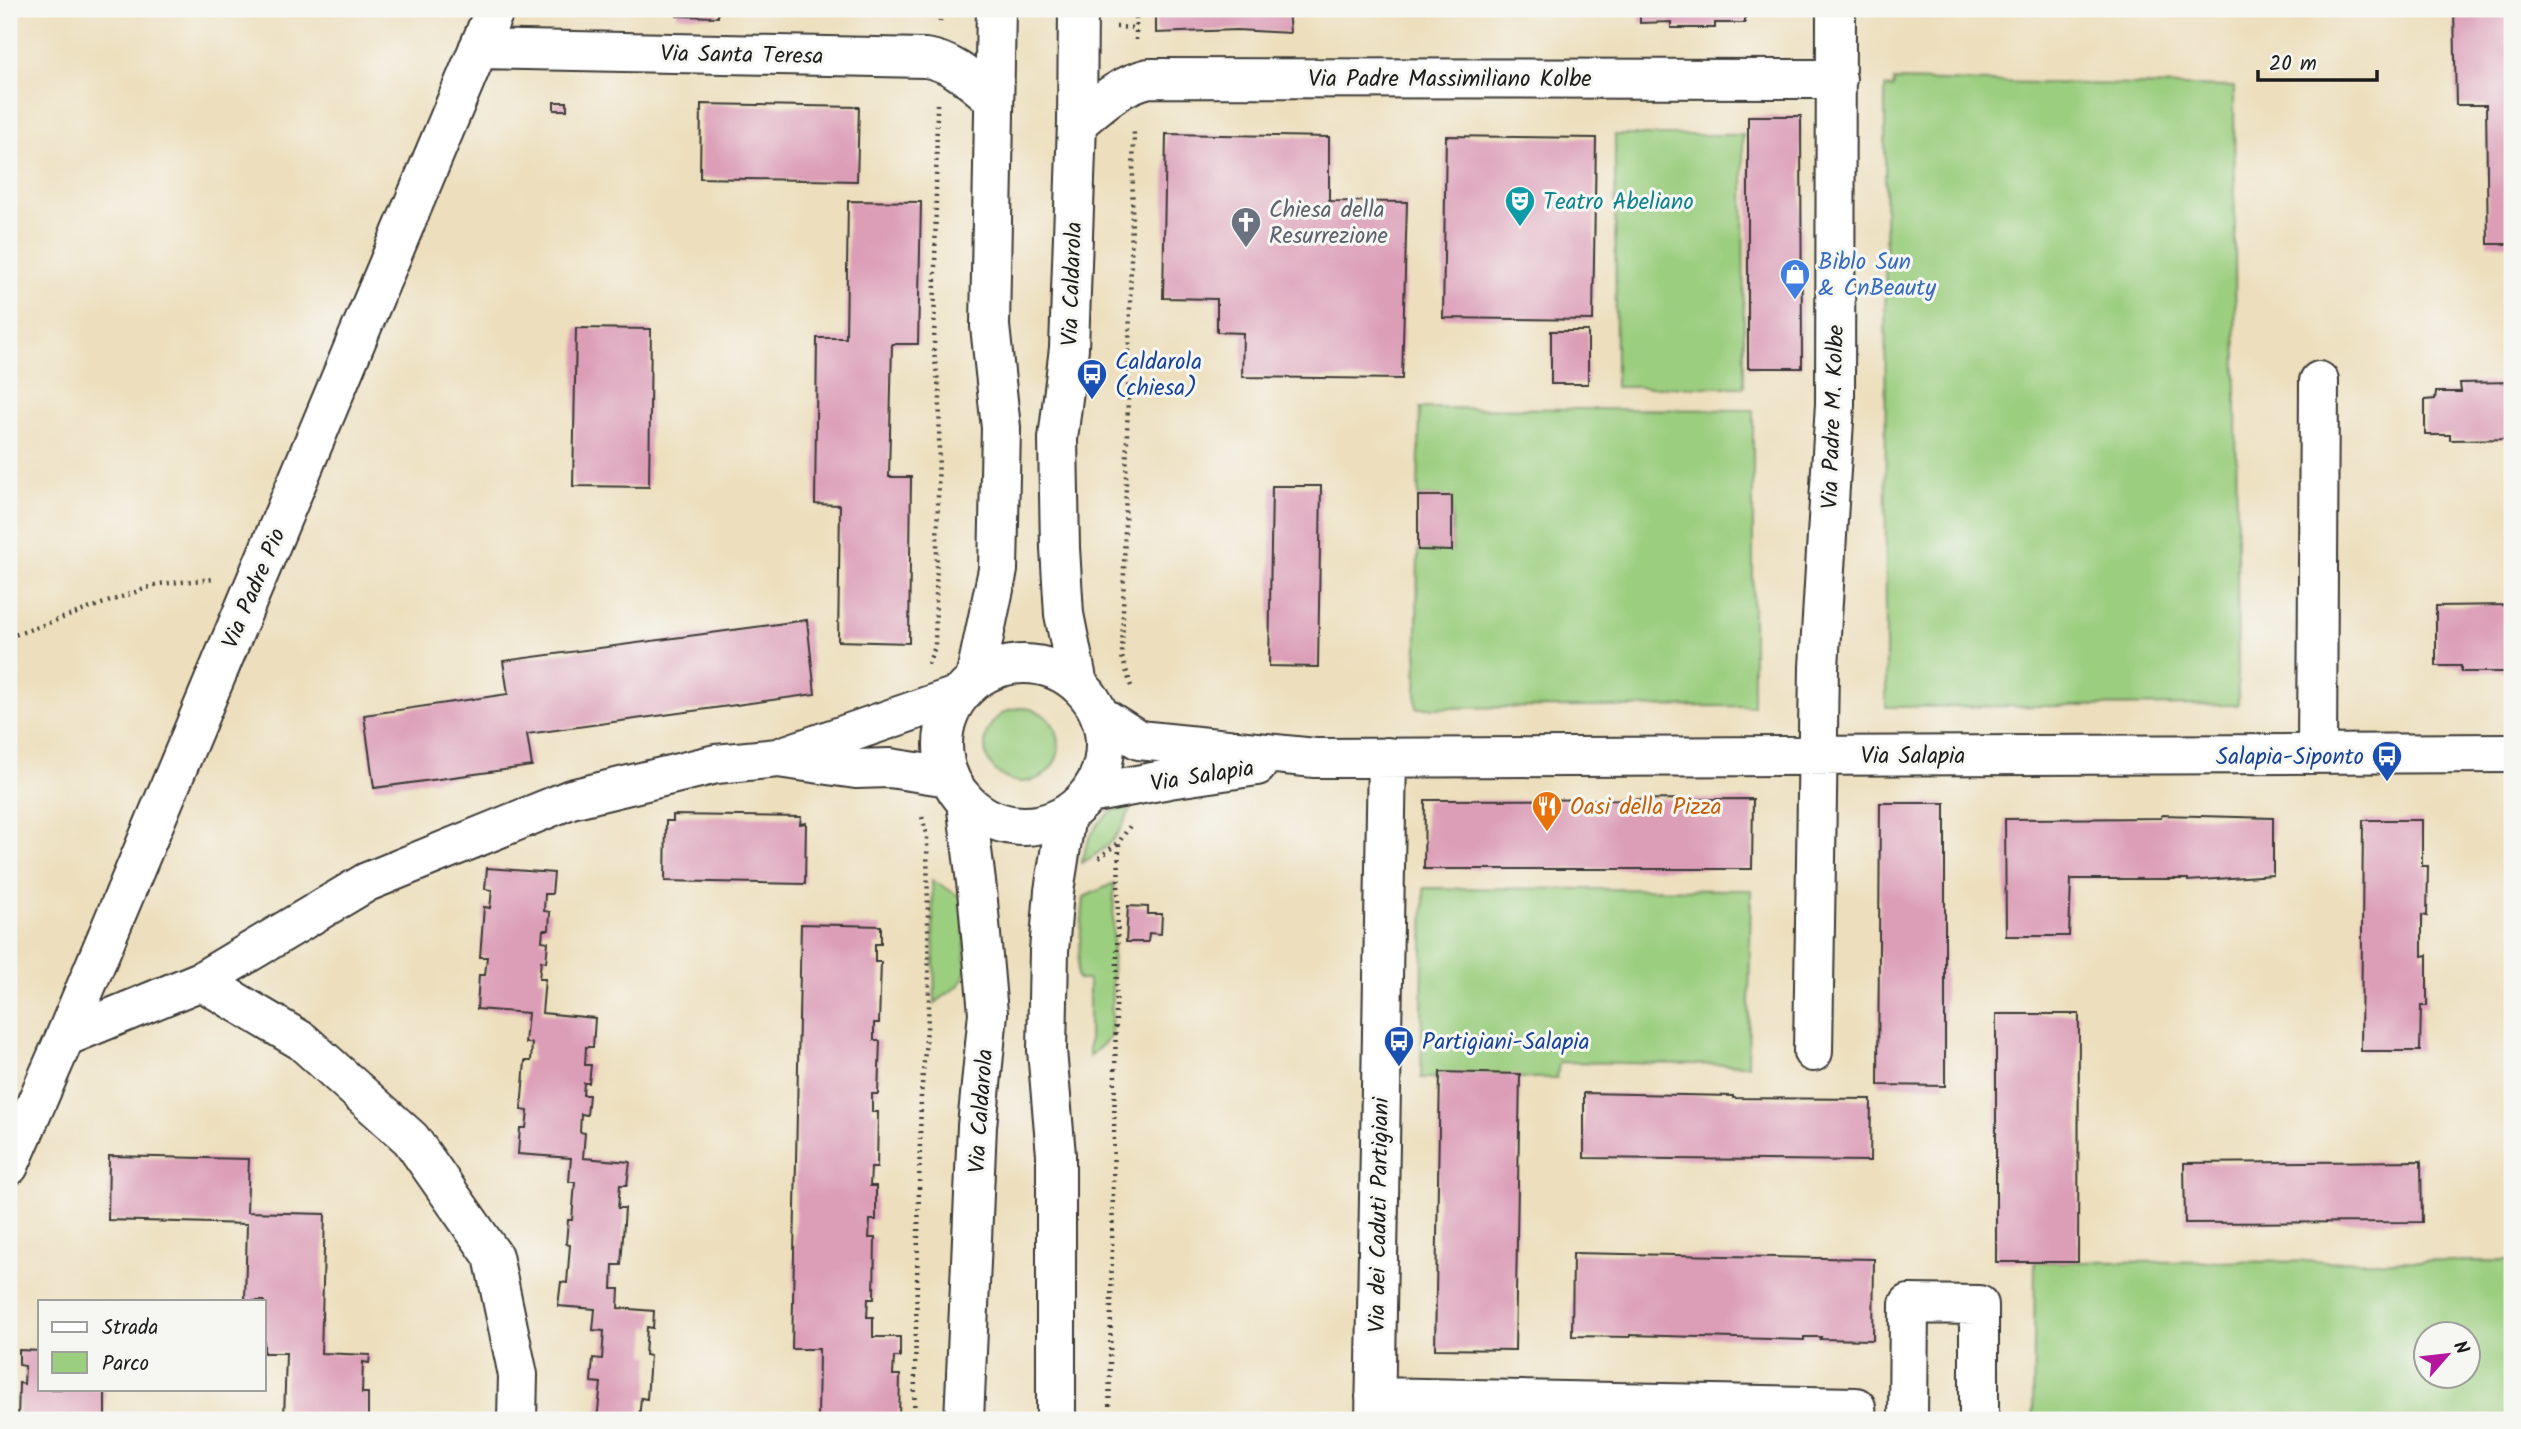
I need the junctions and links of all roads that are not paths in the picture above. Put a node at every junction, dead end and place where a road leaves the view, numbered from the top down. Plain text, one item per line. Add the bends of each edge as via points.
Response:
1 (495, 9) edge
2 (996, 9) edge
3 (1078, 9) edge
4 (1836, 9) edge
5 (478, 50) junction
6 (1837, 79) junction
7 (993, 99) junction
8 (1077, 123) junction
9 (2319, 381) dead end
10 (1078, 684) junction
11 (967, 687) junction
12 (1101, 716) junction
13 (2512, 753) edge
14 (2317, 754) junction
15 (1818, 755) junction
16 (1387, 757) junction
17 (778, 758) junction
18 (1315, 758) junction
19 (958, 790) junction
20 (1077, 805) junction
21 (201, 981) junction
22 (65, 1037) junction
23 (1813, 1052) dead end
24 (9, 1166) edge
25 (1375, 1409) edge
26 (517, 1420) edge
27 (964, 1420) edge
28 (1056, 1420) edge
29 (1857, 1420) edge
30 (1908, 1420) edge
31 (1979, 1420) edge

1 - 5 street, Via Padre Pio
2 - 7 street
3 - 8 street, Via Caldarola
4 - 6 street, Via Padre M. Kolbe
5 - 7 street, Via Santa Teresa via 939,59
5 - 22 street, Via Padre Pio
6 - 8 street, Via Padre Massimiliano Kolbe via 1149,78 1115,91
6 - 15 street, Via Padre M. Kolbe via 1835,404
7 - 11 street via 990,326 1000,428 998,570
8 - 10 street, Via Caldarola via 1069,348 1059,453 1064,614
9 - 14 street
10 - 11 street via 1059,672 1016,663 995,668
10 - 12 street
11 - 17 street
11 - 19 street via 948,715 943,737 943,757
12 - 18 street, Via Salapia via 1139,740
12 - 20 street via 1102,770
13 - 14 street, Via Salapia
14 - 15 street, Via Salapia
15 - 16 street, Via Salapia
15 - 23 street, Via Padre M. Kolbe
16 - 18 street, Via Salapia
16 - 25 street, Via dei Caduti Partigiani
17 - 19 street via 856,769 890,768
17 - 21 street via 716,764 571,799 367,882
18 - 20 street, Via Salapia via 1169,779
19 - 20 street via 980,814 1013,826 1049,823
19 - 27 street, Via Caldarola via 977,890 988,1013 977,1126
20 - 28 street via 1054,891 1049,951 1046,1050 1056,1155
21 - 22 street
21 - 26 street via 302,1041 411,1139 494,1256 518,1376
22 - 24 street, Via Padre Pio
25 - 29 street via 1856,1407
30 - 31 street via 1909,1304 1979,1305

